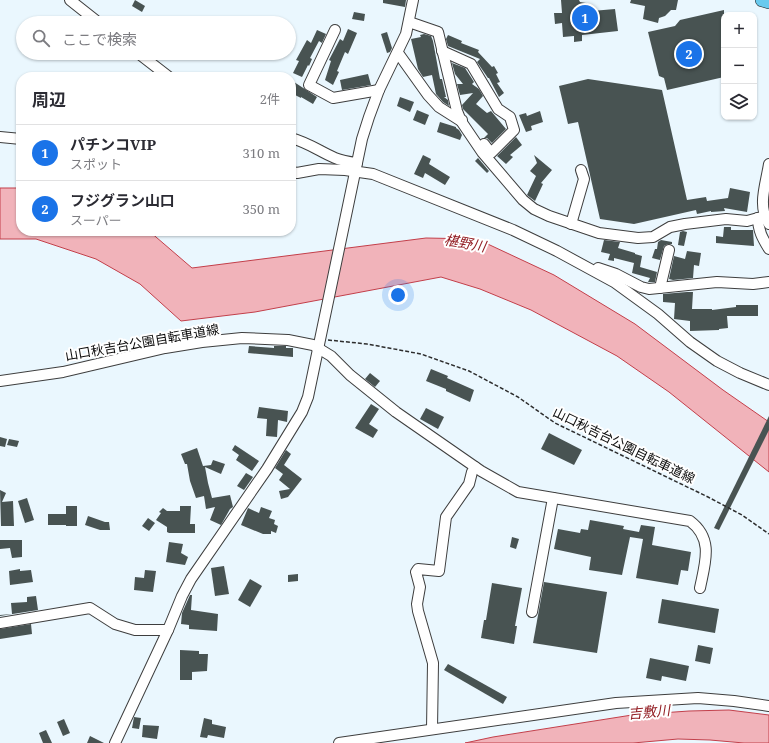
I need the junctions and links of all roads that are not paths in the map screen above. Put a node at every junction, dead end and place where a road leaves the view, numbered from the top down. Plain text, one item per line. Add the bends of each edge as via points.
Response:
1 (70, 0) edge
2 (414, 0) edge
3 (762, 0) edge
4 (769, 2) edge
5 (90, 16) edge
6 (409, 22) junction
7 (335, 30) dead end
8 (442, 50) junction
9 (398, 53) junction
10 (147, 60) edge
11 (163, 72) edge
12 (379, 90) junction
13 (462, 121) junction
14 (0, 137) edge
15 (16, 139) edge
16 (296, 140) edge
17 (491, 153) junction
18 (769, 164) edge
19 (503, 168) dead end
20 (581, 170) dead end
21 (355, 172) junction
22 (296, 173) edge
23 (764, 220) edge
24 (571, 224) junction
25 (669, 250) dead end
26 (769, 250) edge
27 (568, 257) junction
28 (769, 282) edge
29 (660, 288) junction
30 (320, 344) junction
31 (0, 381) edge
32 (767, 381) edge
33 (478, 469) junction
34 (553, 498) junction
35 (700, 588) dead end
36 (532, 612) dead end
37 (0, 623) edge
38 (168, 630) junction
39 (769, 706) edge
40 (432, 729) junction
41 (115, 743) edge
42 (338, 743) edge

1 - 5 street
2 - 6 street
3 - 4 main road
6 - 8 street via 438,32
6 - 9 street
7 - 12 street via 309,84 333,98
8 - 13 street
8 - 17 street via 471,64 498,109 510,117 514,130
9 - 12 street
9 - 13 street via 439,107
10 - 11 street
12 - 21 street via 369,116
13 - 17 street via 465,118 470,123 478,138
13 - 24 street via 482,152 523,200 534,209
14 - 15 street
16 - 21 street via 345,161
17 - 19 street
18 - 23 street via 762,206
20 - 24 street via 584,179
21 - 22 street via 319,169
21 - 27 street via 372,174 513,230
21 - 30 street
23 - 24 street via 726,219 684,224 670,227 653,238 599,233
23 - 26 street via 758,228
25 - 29 street
27 - 29 street via 616,274 641,287
27 - 32 street via 614,282 717,361 740,373
28 - 29 street via 717,282
30 - 31 street via 242,338 202,342 63,372
30 - 33 street via 396,412
30 - 38 street via 302,412 267,469 191,579
33 - 34 street via 518,492
33 - 40 street via 472,472 469,484 446,517 439,571 416,572 420,587 418,610 433,663
34 - 35 street via 690,521 698,527 706,542
34 - 36 street
37 - 38 street via 90,608 116,624 135,630
38 - 41 street
39 - 40 street via 698,698 668,700 616,704
40 - 42 street

